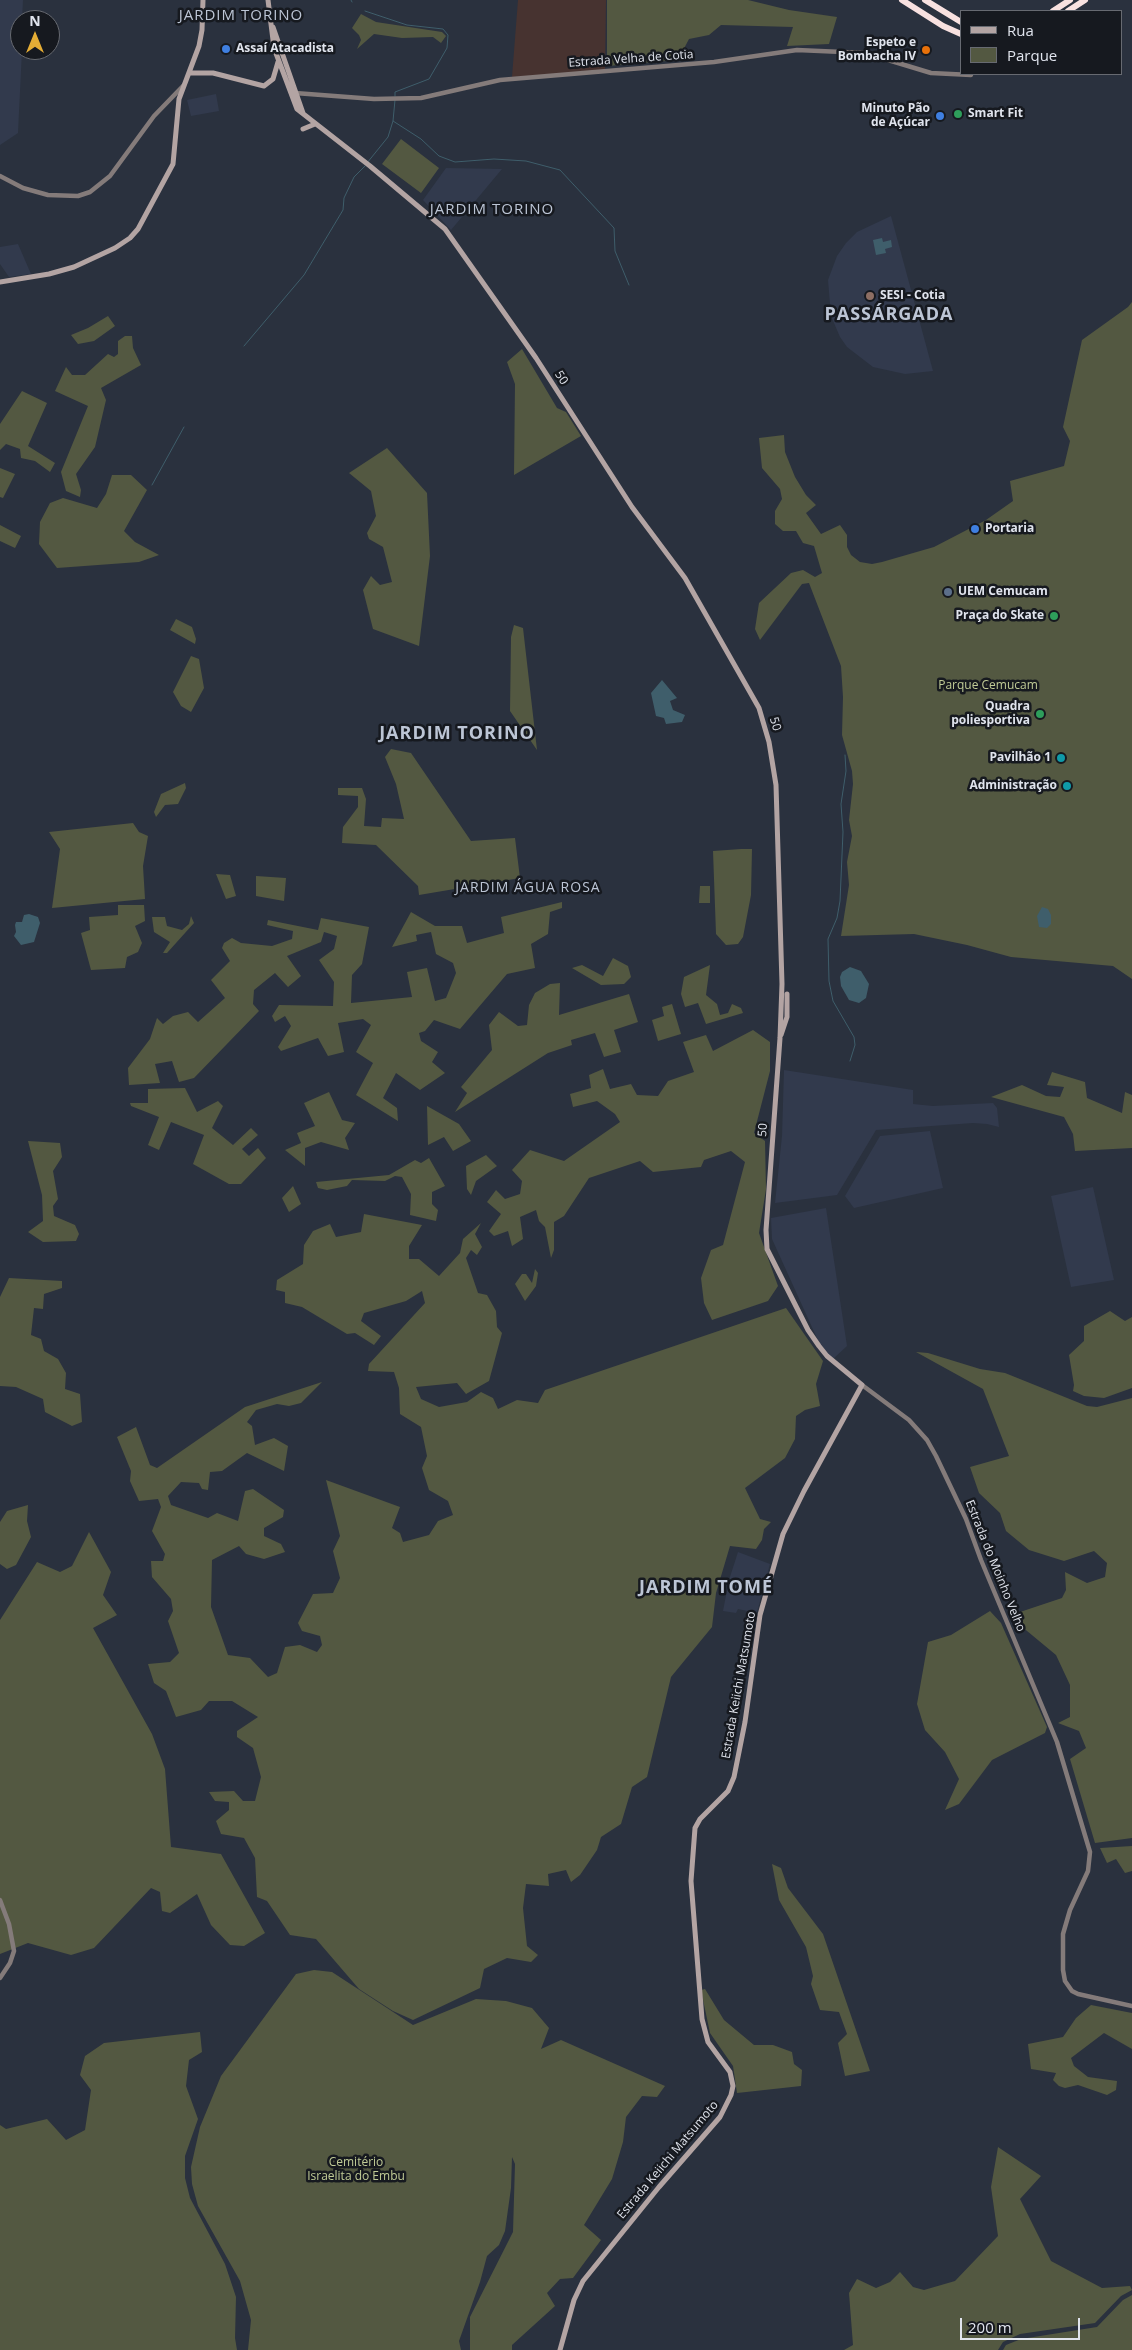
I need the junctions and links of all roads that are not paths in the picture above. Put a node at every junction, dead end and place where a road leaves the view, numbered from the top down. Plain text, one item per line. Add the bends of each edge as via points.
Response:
1 (203, 0) edge
2 (268, 0) edge
3 (902, 0) edge
4 (925, 0) edge
5 (1070, 0) edge
6 (1085, 0) edge
7 (1055, 10) edge
8 (1070, 10) edge
9 (270, 20) junction
10 (960, 21) edge
11 (960, 34) edge
12 (273, 44) junction
13 (281, 49) junction
14 (278, 61) junction
15 (190, 73) junction
16 (960, 74) edge
17 (183, 86) junction
18 (293, 93) junction
19 (304, 115) junction
20 (315, 124) junction
21 (304, 129) dead end
22 (0, 176) edge
23 (0, 282) edge
24 (787, 994) dead end
25 (780, 1038) junction
26 (862, 1385) junction
27 (0, 1900) edge
28 (0, 1978) edge
29 (1132, 2006) edge
30 (560, 2350) edge

1 - 15 main road via 202,30
2 - 9 main road
3 - 11 highway
4 - 10 highway
5 - 7 highway
6 - 8 highway
9 - 12 main road
9 - 13 main road
12 - 13 main road
12 - 14 main road
13 - 18 main road
14 - 15 main road via 272,80 264,86 213,73
14 - 18 main road
15 - 17 main road
16 - 18 street, Estrada Velha de Cotia via 931,73 865,53 797,50 714,62 500,80 430,97 343,98
17 - 22 street via 154,116 110,176 90,192 78,196 48,195 23,188
17 - 23 main road via 173,164 146,216 130,238 74,267
18 - 19 main road
18 - 19 main road, 50 via 296,109
19 - 20 main road, 50
20 - 21 main road
20 - 25 main road, 50 via 440,223 536,358 612,477 685,578 759,708 776,786 782,984
24 - 25 main road via 786,1022
25 - 26 main road, 50 via 766,1230 768,1249 819,1346
26 - 29 street, Estrada do Moinho Velho via 909,1420 927,1440 940,1463 1058,1742 1090,1847 1084,1882 1065,1923 1062,1948 1065,1982 1078,1994
26 - 30 main road, Estrada Keiichi Matsumoto via 783,1534 760,1615 734,1777 728,1791 695,1828 691,1881 702,2018 708,2042 733,2078 731,2095 720,2118 584,2281 574,2300
27 - 28 street via 14,1951

